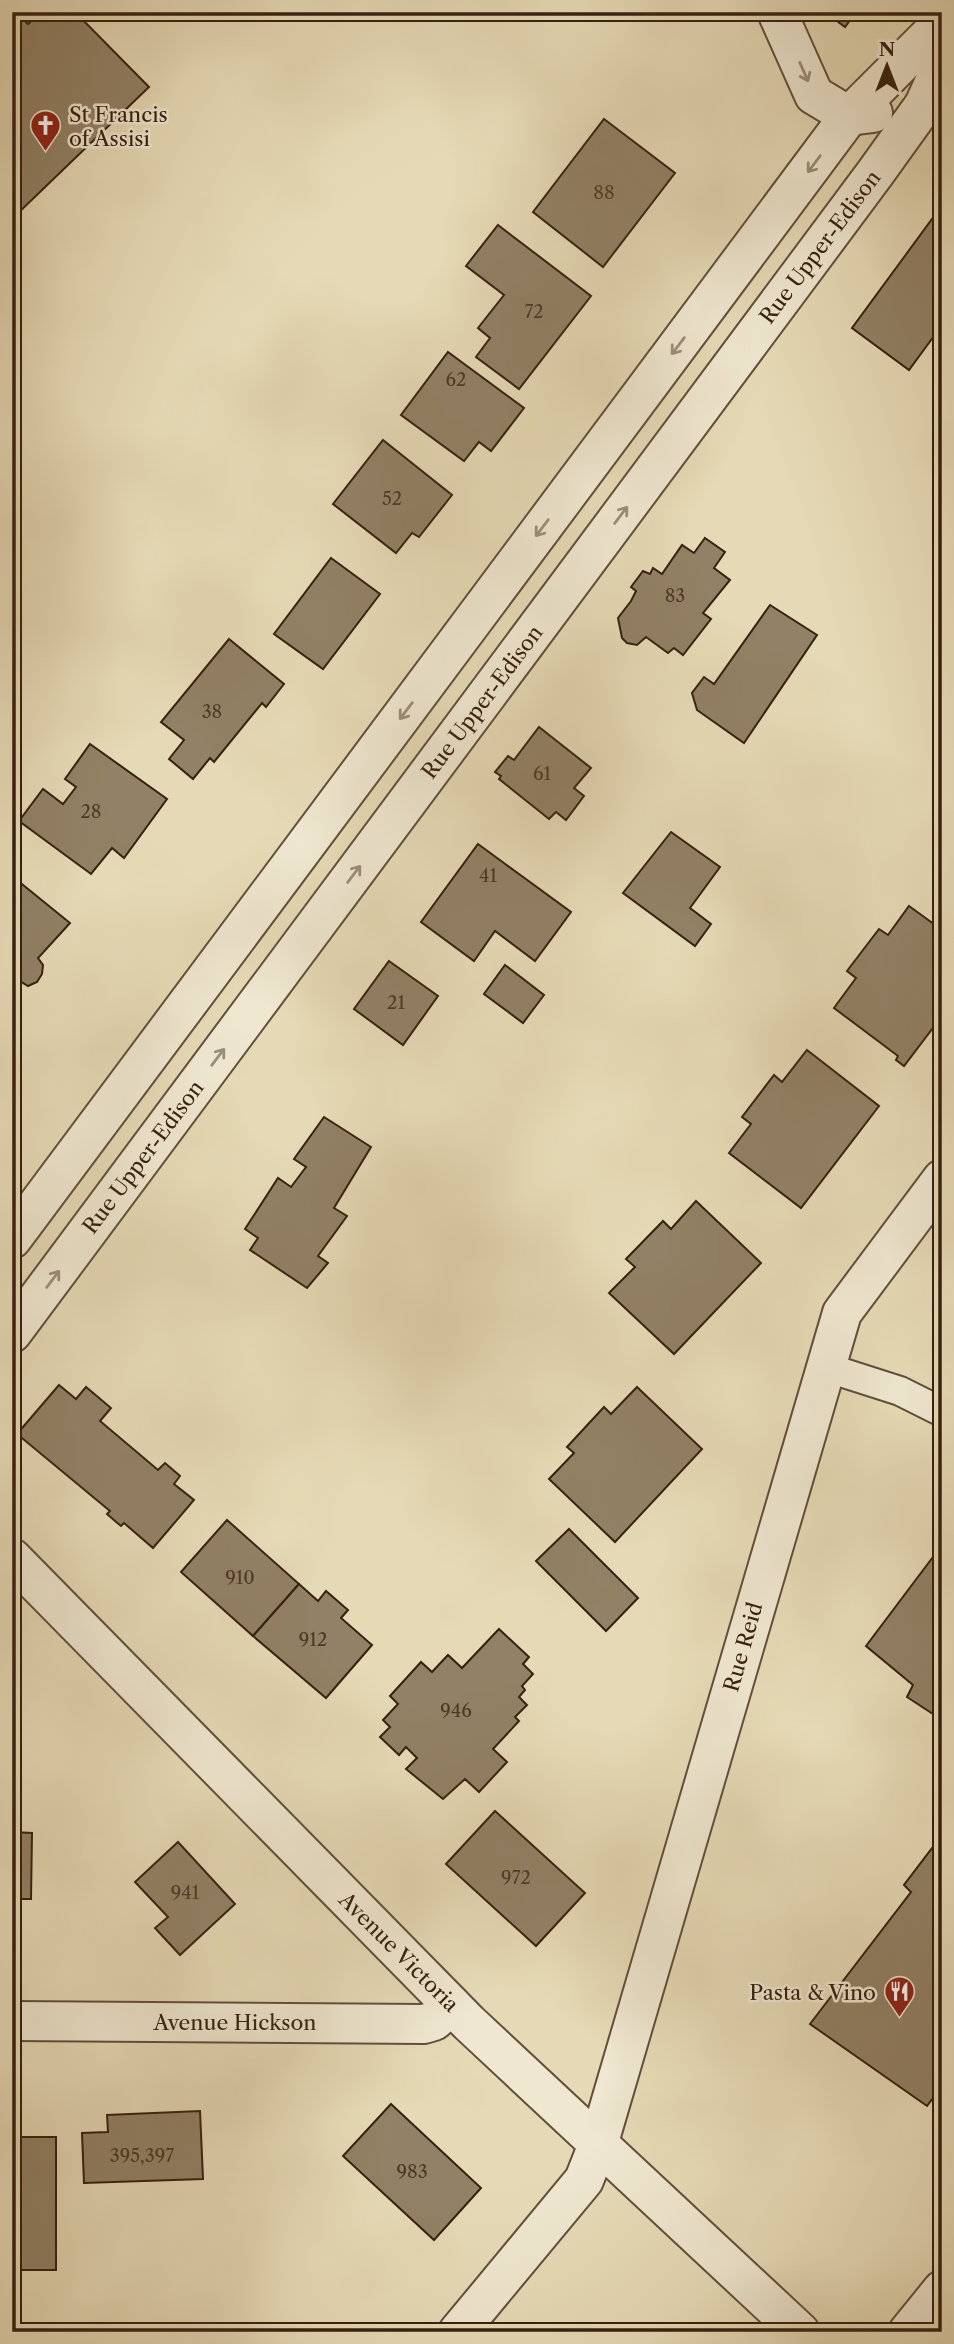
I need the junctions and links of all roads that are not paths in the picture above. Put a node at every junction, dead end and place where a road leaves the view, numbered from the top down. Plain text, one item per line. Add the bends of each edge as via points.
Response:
1 (777, 12) edge
2 (942, 23) edge
3 (942, 65) edge
4 (933, 111) edge
5 (849, 116) junction
6 (942, 1179) edge
7 (12, 1239) edge
8 (12, 1333) edge
9 (825, 1367) junction
10 (942, 1412) edge
11 (12, 1558) edge
12 (452, 2005) junction
13 (12, 2021) edge
14 (599, 2141) junction
15 (942, 2290) edge
16 (458, 2332) edge
17 (800, 2332) edge
18 (908, 2332) edge

1 -> 5 street via 814,95
2 - 5 street
3 - 4 street, Rue Upper-Edison
4 - 5 street
8 -> 4 street, Rue Upper-Edison
5 -> 7 street
6 - 9 street, Rue Reid via 842,1313
9 - 10 lane via 900,1391
9 - 14 street, Rue Reid
11 - 12 street, Avenue Victoria
12 - 13 street, Avenue Hickson via 424,2024
12 - 14 street, Avenue Victoria
14 - 16 street, Rue Reid via 584,2179
14 - 17 street, Avenue Victoria
15 - 18 street

